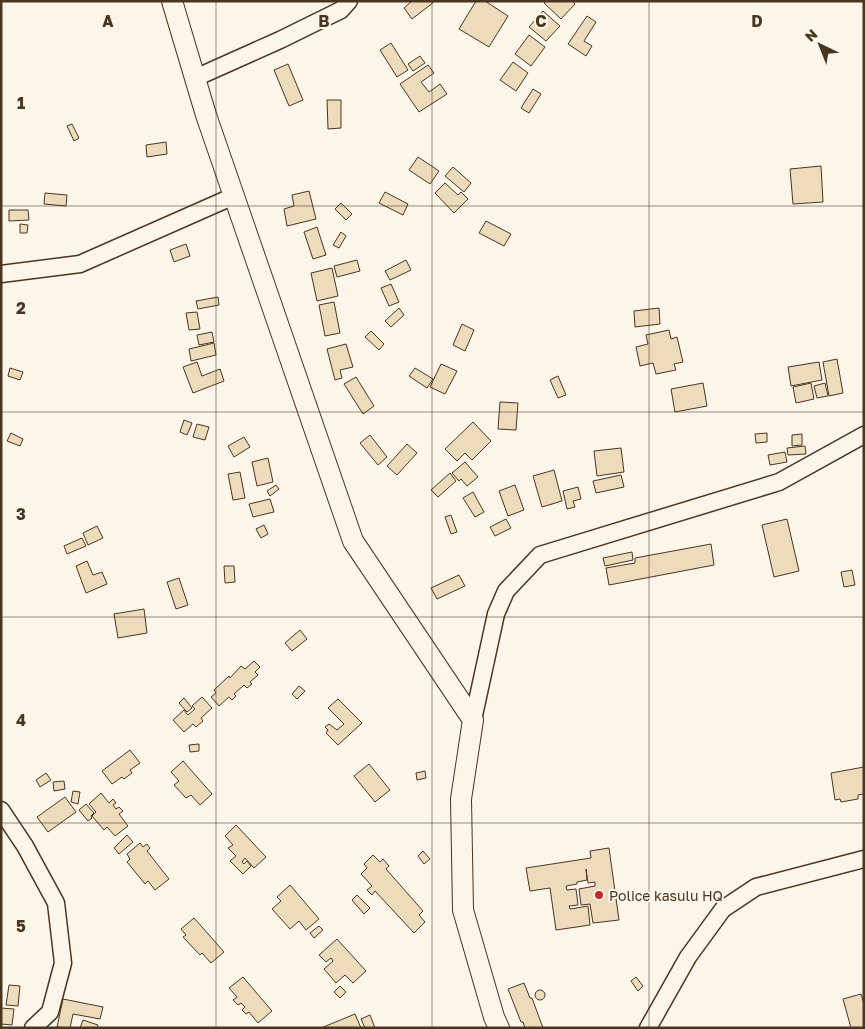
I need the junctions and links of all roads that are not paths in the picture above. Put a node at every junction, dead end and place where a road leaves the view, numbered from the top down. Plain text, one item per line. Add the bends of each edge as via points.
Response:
1 (172, 1) edge
2 (349, 1) edge
3 (194, 76) junction
4 (234, 196) junction
5 (1, 274) edge
6 (864, 435) edge
7 (473, 720) junction
8 (1, 810) edge
9 (864, 859) edge
10 (33, 1028) edge
11 (499, 1028) edge
12 (648, 1028) edge

1 - 3 street
2 - 3 street via 341,10 280,40
3 - 4 street
4 - 5 street via 80,264
4 - 7 street via 353,541
6 - 7 street via 779,482 540,555 506,591 496,614
7 - 11 street via 461,800 463,910
8 - 10 street via 26,846 56,903 63,963 50,1012
9 - 12 street via 756,887 723,909 688,957

